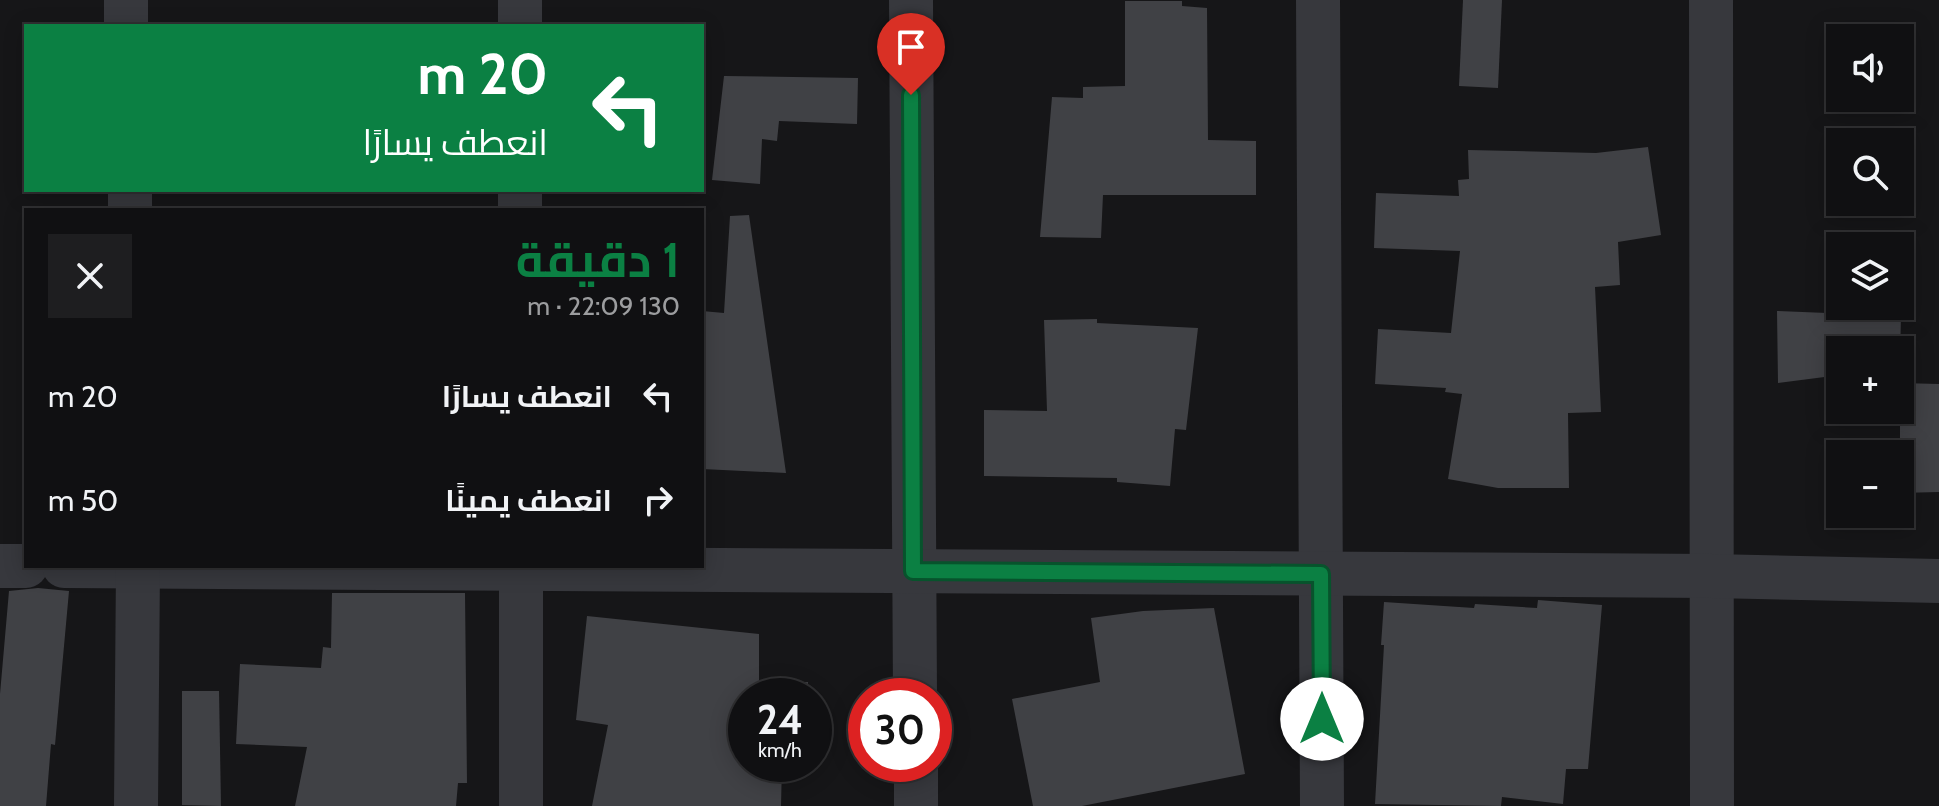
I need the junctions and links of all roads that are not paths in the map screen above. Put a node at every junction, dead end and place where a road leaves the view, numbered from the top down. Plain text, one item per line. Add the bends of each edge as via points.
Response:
1 (126, 0) edge
2 (520, 0) edge
3 (911, 0) edge
4 (1318, 0) edge
5 (1711, 0) edge
6 (126, 24) edge
7 (520, 24) edge
8 (0, 566) edge
9 (24, 566) edge
10 (138, 568) edge
11 (521, 568) edge
12 (619, 568) edge
13 (913, 571) junction
14 (1321, 574) junction
15 (1712, 576) junction
16 (1939, 581) edge
17 (915, 678) edge
18 (916, 782) edge
19 (136, 806) edge
20 (521, 806) edge
21 (916, 806) edge
22 (1322, 806) edge
23 (1712, 806) edge

1 - 6 street
2 - 7 street
3 - 13 street
4 - 14 street
5 - 15 street
8 - 9 street
10 - 19 street
11 - 20 street
12 - 13 street
13 - 14 street
13 - 17 street
14 - 15 street
14 - 22 street
15 - 16 street
15 - 23 street
18 - 21 street

